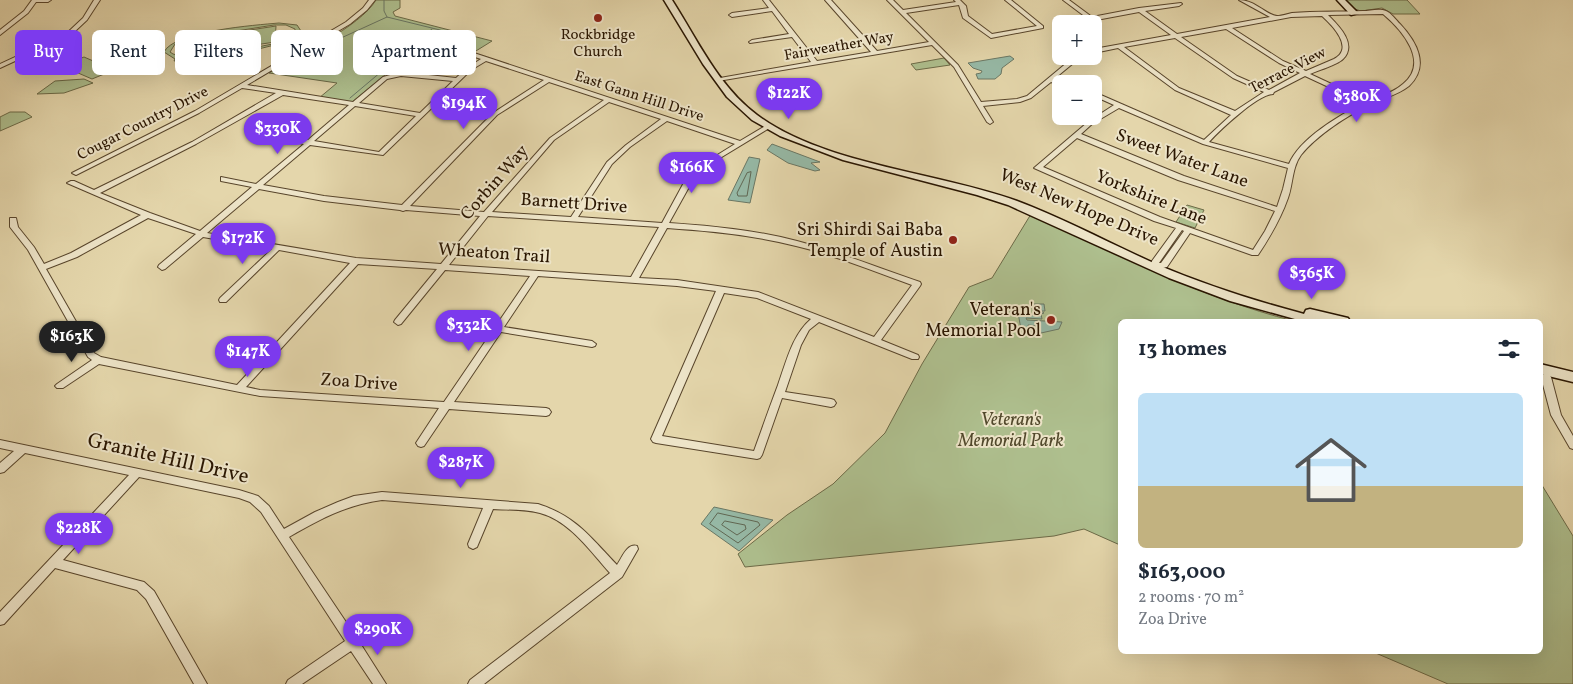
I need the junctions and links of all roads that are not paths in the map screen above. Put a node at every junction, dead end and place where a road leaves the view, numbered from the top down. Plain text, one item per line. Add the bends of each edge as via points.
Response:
1 (48, 0) edge
2 (97, 0) edge
3 (372, 0) edge
4 (668, 0) edge
5 (766, 0) edge
6 (828, 0) edge
7 (890, 0) edge
8 (1010, 0) edge
9 (1066, 0) edge
10 (1174, 0) edge
11 (1242, 0) edge
12 (1341, 0) edge
13 (959, 1) edge
14 (1179, 4) joint
15 (774, 10) junction
16 (1139, 10) junction
17 (902, 12) junction
18 (1322, 13) junction
19 (1354, 13) junction
20 (732, 15) dead end
21 (1086, 15) edge
22 (1102, 17) edge
23 (1276, 18) junction
24 (1227, 27) junction
25 (0, 34) edge
26 (1175, 36) junction
27 (794, 37) junction
28 (752, 42) dead end
29 (934, 43) junction
30 (1119, 46) junction
31 (1102, 49) edge
32 (875, 53) junction
33 (476, 56) edge
34 (485, 59) junction
35 (815, 63) junction
36 (1068, 65) edge
37 (0, 66) edge
38 (1305, 74) junction
39 (402, 75) edge
40 (415, 75) edge
41 (457, 80) junction
42 (548, 80) junction
43 (720, 80) junction
44 (1051, 80) joint
45 (241, 86) junction
46 (281, 93) junction
47 (1271, 93) junction
48 (1102, 98) edge
49 (608, 100) junction
50 (1368, 103) junction
51 (354, 104) junction
52 (980, 104) junction
53 (1119, 105) junction
54 (1236, 114) junction
55 (420, 115) junction
56 (667, 118) junction
57 (990, 122) dead end
58 (769, 126) junction
59 (1076, 135) junction
60 (288, 139) dead end
61 (310, 142) junction
62 (740, 143) junction
63 (1205, 143) junction
64 (1291, 168) junction
65 (76, 173) dead end
66 (224, 179) dead end
67 (71, 182) dead end
68 (257, 187) junction
69 (96, 192) junction
70 (403, 209) junction
71 (1279, 210) junction
72 (147, 214) junction
73 (486, 214) junction
74 (573, 219) junction
75 (13, 220) dead end
76 (663, 226) junction
77 (1184, 229) junction
78 (202, 234) junction
79 (278, 247) junction
80 (356, 261) junction
81 (1158, 264) junction
82 (162, 267) dead end
83 (443, 267) junction
84 (42, 268) junction
85 (536, 273) junction
86 (634, 280) junction
87 (917, 284) joint
88 (721, 289) junction
89 (223, 300) dead end
90 (818, 318) junction
91 (1310, 319) edge
92 (1336, 319) edge
93 (398, 322) dead end
94 (500, 329) junction
95 (876, 341) junction
96 (592, 344) dead end
97 (915, 356) dead end
98 (98, 360) junction
99 (1543, 374) edge
100 (1543, 374) edge
101 (1543, 377) edge
102 (1573, 377) edge
103 (1573, 384) edge
104 (60, 386) dead end
105 (239, 389) junction
106 (778, 394) junction
107 (831, 403) dead end
108 (446, 406) junction
109 (546, 412) dead end
110 (421, 443) dead end
111 (0, 444) edge
112 (1573, 445) edge
113 (24, 448) junction
114 (0, 470) edge
115 (138, 472) junction
116 (490, 504) junction
117 (283, 535) junction
118 (474, 544) dead end
119 (633, 549) dead end
120 (54, 563) junction
121 (618, 574) junction
122 (0, 620) edge
123 (354, 642) junction
124 (201, 684) edge
125 (292, 684) edge
126 (380, 684) edge
127 (474, 684) edge

1 - 25 street via 34,1
2 - 37 street via 85,19 69,34
3 - 45 street, Cougar Country Drive via 354,19
4 - 43 main road, West New Hope Drive
5 - 15 street
6 - 32 street
7 - 17 street
8 - 13 street via 1041,27 992,36 966,17
9 - 21 street
10 - 14 street
11 - 23 street
12 - 19 main road
13 - 17 street
14 - 16 street
15 - 20 street
15 - 27 street
16 - 22 street
16 - 26 street
17 - 29 street
18 - 19 street
18 - 23 street
18 - 38 street, Terrace View via 1339,30 1346,50 1335,61
19 - 50 street via 1384,12 1403,28 1417,56 1417,70 1411,81
23 - 24 street
24 - 26 street
24 - 38 street
26 - 30 street
26 - 47 street via 1235,77
27 - 28 street
27 - 35 street
29 - 32 street, Fairweather Way
29 - 52 street via 961,73
30 - 31 street
30 - 54 street via 1177,89
32 - 35 street, Fairweather Way
33 - 34 street, East Gann Hill Drive
34 - 41 street
34 - 42 street, East Gann Hill Drive
35 - 43 street, Fairweather Way
36 - 44 street
38 - 47 street, Terrace View
38 - 50 street
39 - 51 street via 386,78
40 - 41 street
41 - 55 street
42 - 49 street, East Gann Hill Drive
42 - 70 street via 495,114
43 - 58 main road, West New Hope Drive via 745,110
44 - 52 street via 1036,93 1018,101
45 - 46 street
45 - 65 street, Cougar Country Drive via 188,117
46 - 51 street
46 - 69 street via 194,143
47 - 54 street, Terrace View
48 - 53 street
49 - 56 street, East Gann Hill Drive
49 - 73 street, Corbin Way via 552,139
50 - 64 street via 1300,151
51 - 55 street
51 - 61 street
52 - 57 street
53 - 59 street
53 - 63 street
54 - 63 street, Terrace View via 1217,128
55 - 61 street via 380,154
56 - 62 street, East Gann Hill Drive
56 - 74 street via 609,163
58 - 62 street
58 - 81 main road, West New Hope Drive via 821,150 1013,204
59 - 71 street, Sweet Water Lane via 1180,178
59 - 77 street, Yorkshire Lane via 1038,168
60 - 61 street
61 - 68 street
62 - 76 street via 691,177
63 - 64 street
64 - 71 street
66 - 68 street, Barnett Drive
67 - 69 street, Wheaton Trail
68 - 70 street, Barnett Drive
68 - 78 street
69 - 72 street, Wheaton Trail
70 - 73 street, Barnett Drive
71 - 77 street, Yorkshire Lane via 1255,253
72 - 78 street, Wheaton Trail
72 - 84 street via 74,255
73 - 74 street, Barnett Drive
73 - 83 street, Corbin Way
74 - 76 street, Barnett Drive
75 - 84 street via 14,227
76 - 86 street
76 - 87 street, Barnett Drive via 776,238
77 - 81 street
78 - 79 street, Wheaton Trail
78 - 82 street
79 - 80 street, Wheaton Trail
79 - 89 street
80 - 83 street, Wheaton Trail
80 - 105 street
81 - 91 main road, West New Hope Drive via 1209,290
81 - 92 main road, West New Hope Drive via 1238,293
83 - 85 street, Wheaton Trail
83 - 93 street, Corbin Way
84 - 98 street via 91,355
85 - 86 street, Wheaton Trail
85 - 94 street
86 - 88 street, Wheaton Trail
87 - 95 street
88 - 90 street, Wheaton Trail via 758,295
88 - 106 street via 656,439 756,455
90 - 95 street, Wheaton Trail
90 - 106 street via 806,328
94 - 96 street
94 - 108 street
95 - 97 street, Wheaton Trail
98 - 104 street
98 - 105 street, Zoa Drive
99 - 102 main road
100 - 103 main road
101 - 112 street via 1556,415
105 - 108 street, Zoa Drive
106 - 107 street
108 - 109 street, Zoa Drive
108 - 110 street
111 - 113 street, Granite Hill Drive
113 - 114 street
113 - 115 street, Granite Hill Drive
115 - 117 street, Granite Hill Drive via 254,499
115 - 120 street
116 - 117 street via 364,497 334,506
116 - 118 street
116 - 121 street via 550,511 564,518
117 - 123 street, Granite Hill Drive
119 - 121 street
120 - 122 street
120 - 124 street via 140,586 150,595
121 - 127 street
123 - 125 street
123 - 126 street, Granite Hill Drive

